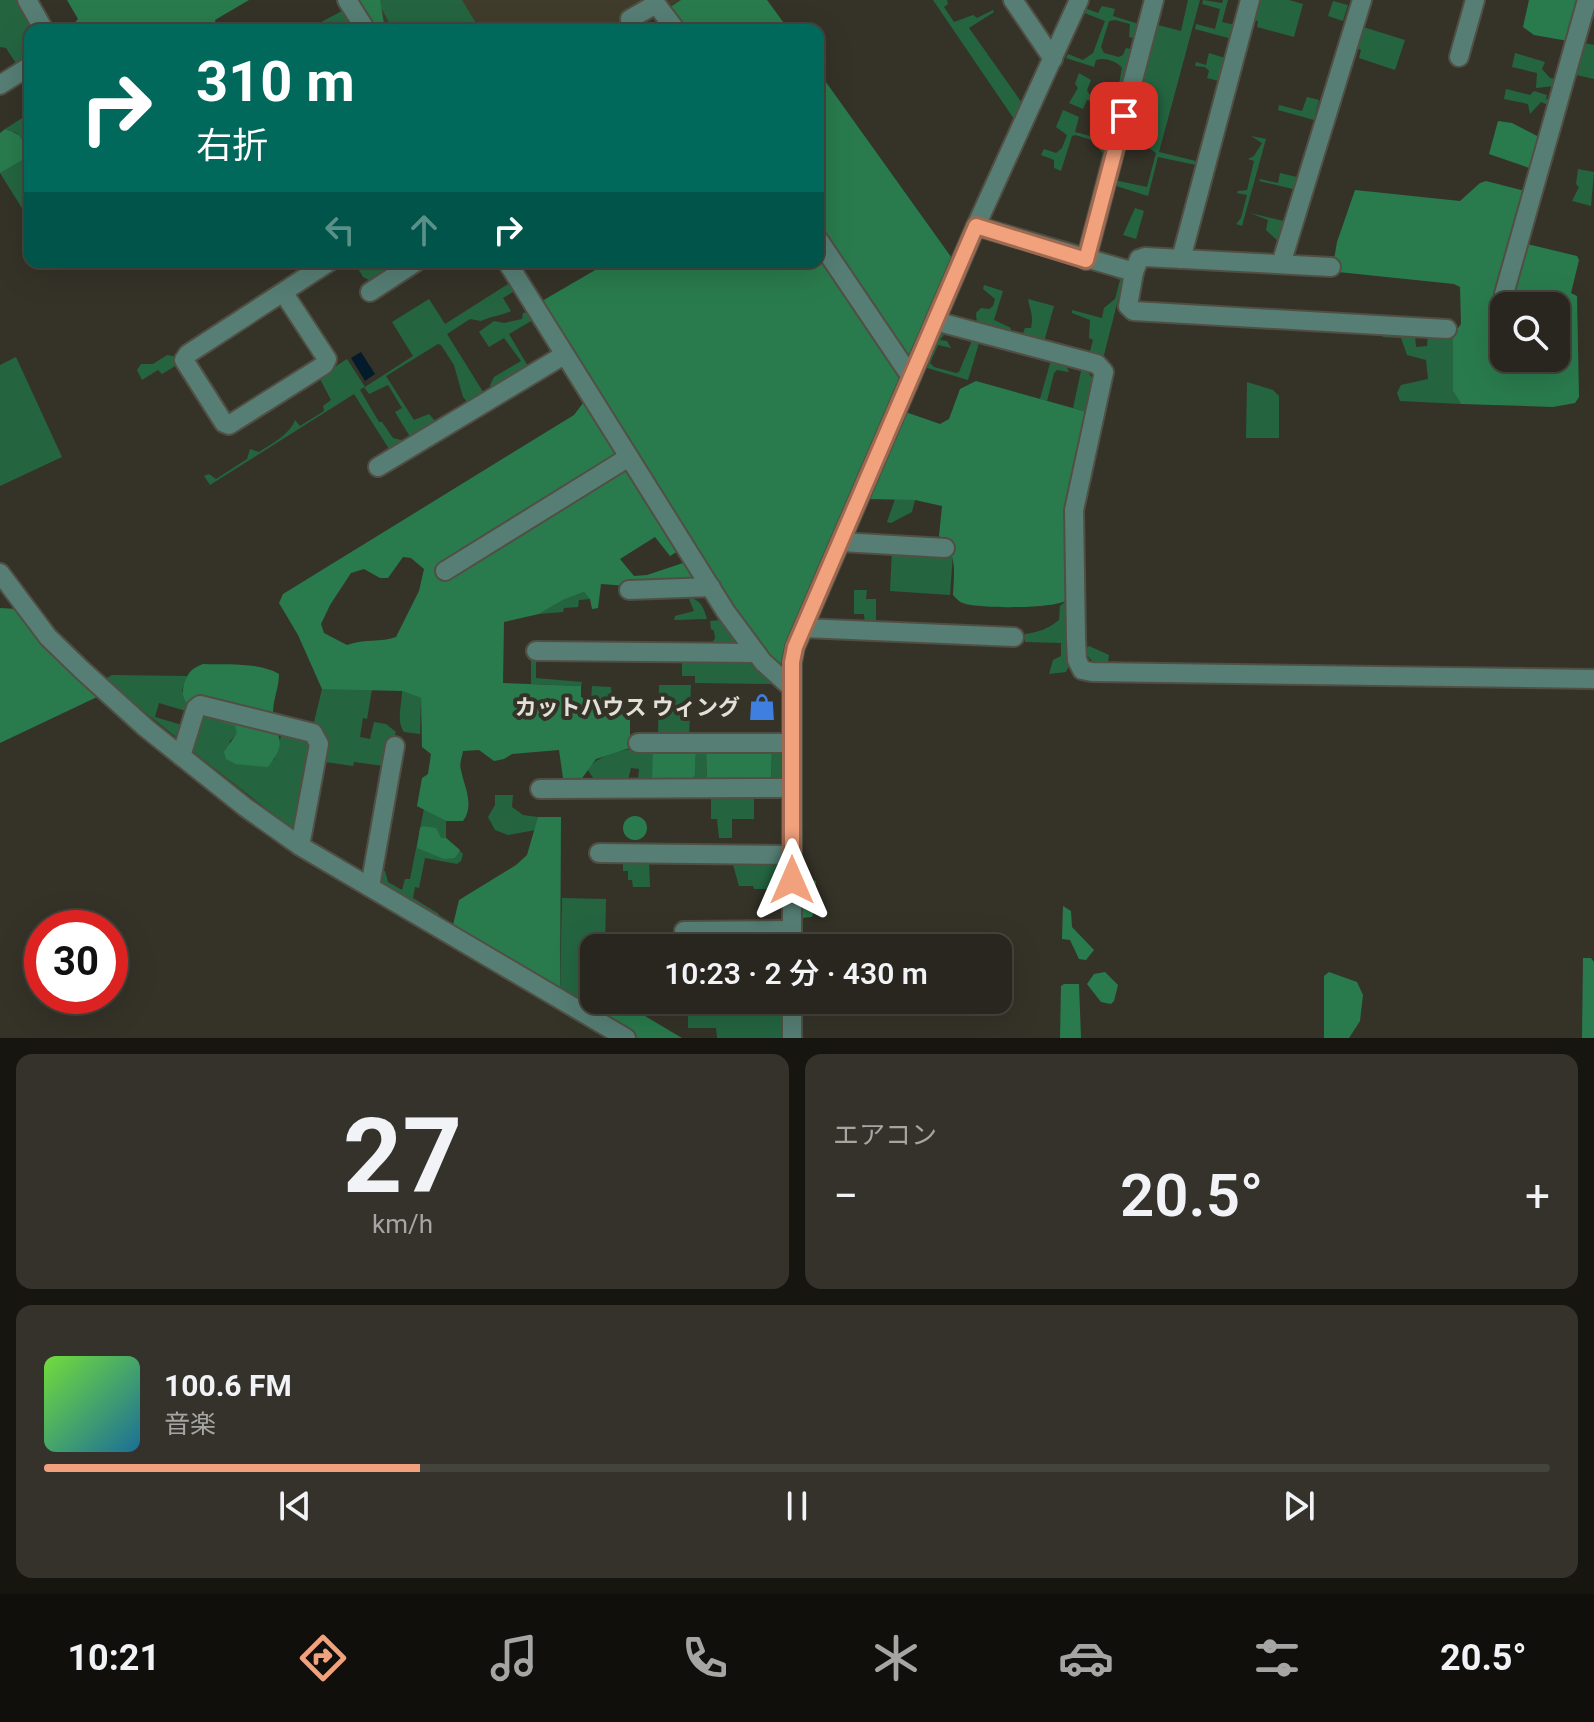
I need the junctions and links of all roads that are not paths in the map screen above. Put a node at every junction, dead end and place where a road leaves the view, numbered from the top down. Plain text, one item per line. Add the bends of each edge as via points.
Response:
1 (27, 0) edge
2 (347, 0) edge
3 (1013, 0) edge
4 (1079, 0) edge
5 (1154, 0) edge
6 (1250, 0) edge
7 (1362, 0) edge
8 (1475, 0) edge
9 (1587, 0) edge
10 (630, 19) dead end
11 (41, 24) edge
12 (362, 24) edge
13 (671, 24) edge
14 (1459, 57) dead end
15 (1053, 59) junction
16 (24, 70) edge
17 (0, 85) edge
18 (976, 226) junction
19 (824, 248) edge
20 (1181, 259) junction
21 (1086, 260) junction
22 (1281, 264) junction
23 (1331, 267) dead end
24 (320, 268) edge
25 (407, 268) edge
26 (511, 268) edge
27 (1134, 272) junction
28 (283, 292) junction
29 (370, 292) dead end
30 (1505, 292) edge
31 (935, 321) junction
32 (1447, 329) dead end
33 (564, 355) junction
34 (911, 377) junction
35 (629, 457) junction
36 (378, 467) dead end
37 (841, 542) junction
38 (945, 548) dead end
39 (445, 571) dead end
40 (0, 573) edge
41 (711, 587) junction
42 (629, 590) dead end
43 (804, 628) junction
44 (1014, 637) dead end
45 (536, 651) dead end
46 (756, 653) junction
47 (1594, 679) edge
48 (792, 688) junction
49 (638, 743) dead end
50 (792, 743) junction
51 (395, 746) dead end
52 (181, 756) junction
53 (792, 788) junction
54 (540, 789) dead end
55 (300, 846) junction
56 (599, 853) dead end
57 (792, 855) junction
58 (370, 887) junction
59 (684, 931) dead end
60 (724, 934) edge
61 (792, 934) edge
62 (792, 1014) edge
63 (626, 1038) edge
64 (792, 1038) edge

1 - 11 street
2 - 12 street
3 - 15 street
4 - 15 street
5 - 21 street
6 - 20 street
7 - 22 street
8 - 14 street
9 - 30 street
10 - 13 street via 656,4
15 - 18 street
16 - 17 street
18 - 21 street
18 - 31 street
19 - 34 street
20 - 22 street
20 - 27 street via 1145,257
21 - 27 street
22 - 23 street
24 - 28 street
25 - 29 street
26 - 33 street
27 - 32 street via 1128,306 1133,311
28 - 28 street via 184,360 224,423 229,425 327,359
31 - 34 street
31 - 47 street via 1097,364 1104,372 1074,510 1076,640 1082,670
33 - 35 street
33 - 36 street
34 - 37 street
35 - 39 street
35 - 41 street
37 - 38 street
37 - 43 street
40 - 52 street via 48,637
41 - 42 street
41 - 46 street
43 - 44 street
43 - 48 street via 792,662
45 - 46 street
46 - 48 street
48 - 50 street
49 - 50 street
50 - 53 street
51 - 58 street
52 - 55 street
52 - 55 street via 200,705 313,733 319,744
53 - 54 street
53 - 57 street
55 - 58 street
56 - 57 street
57 - 61 street
58 - 63 street
59 - 60 street
62 - 64 street

